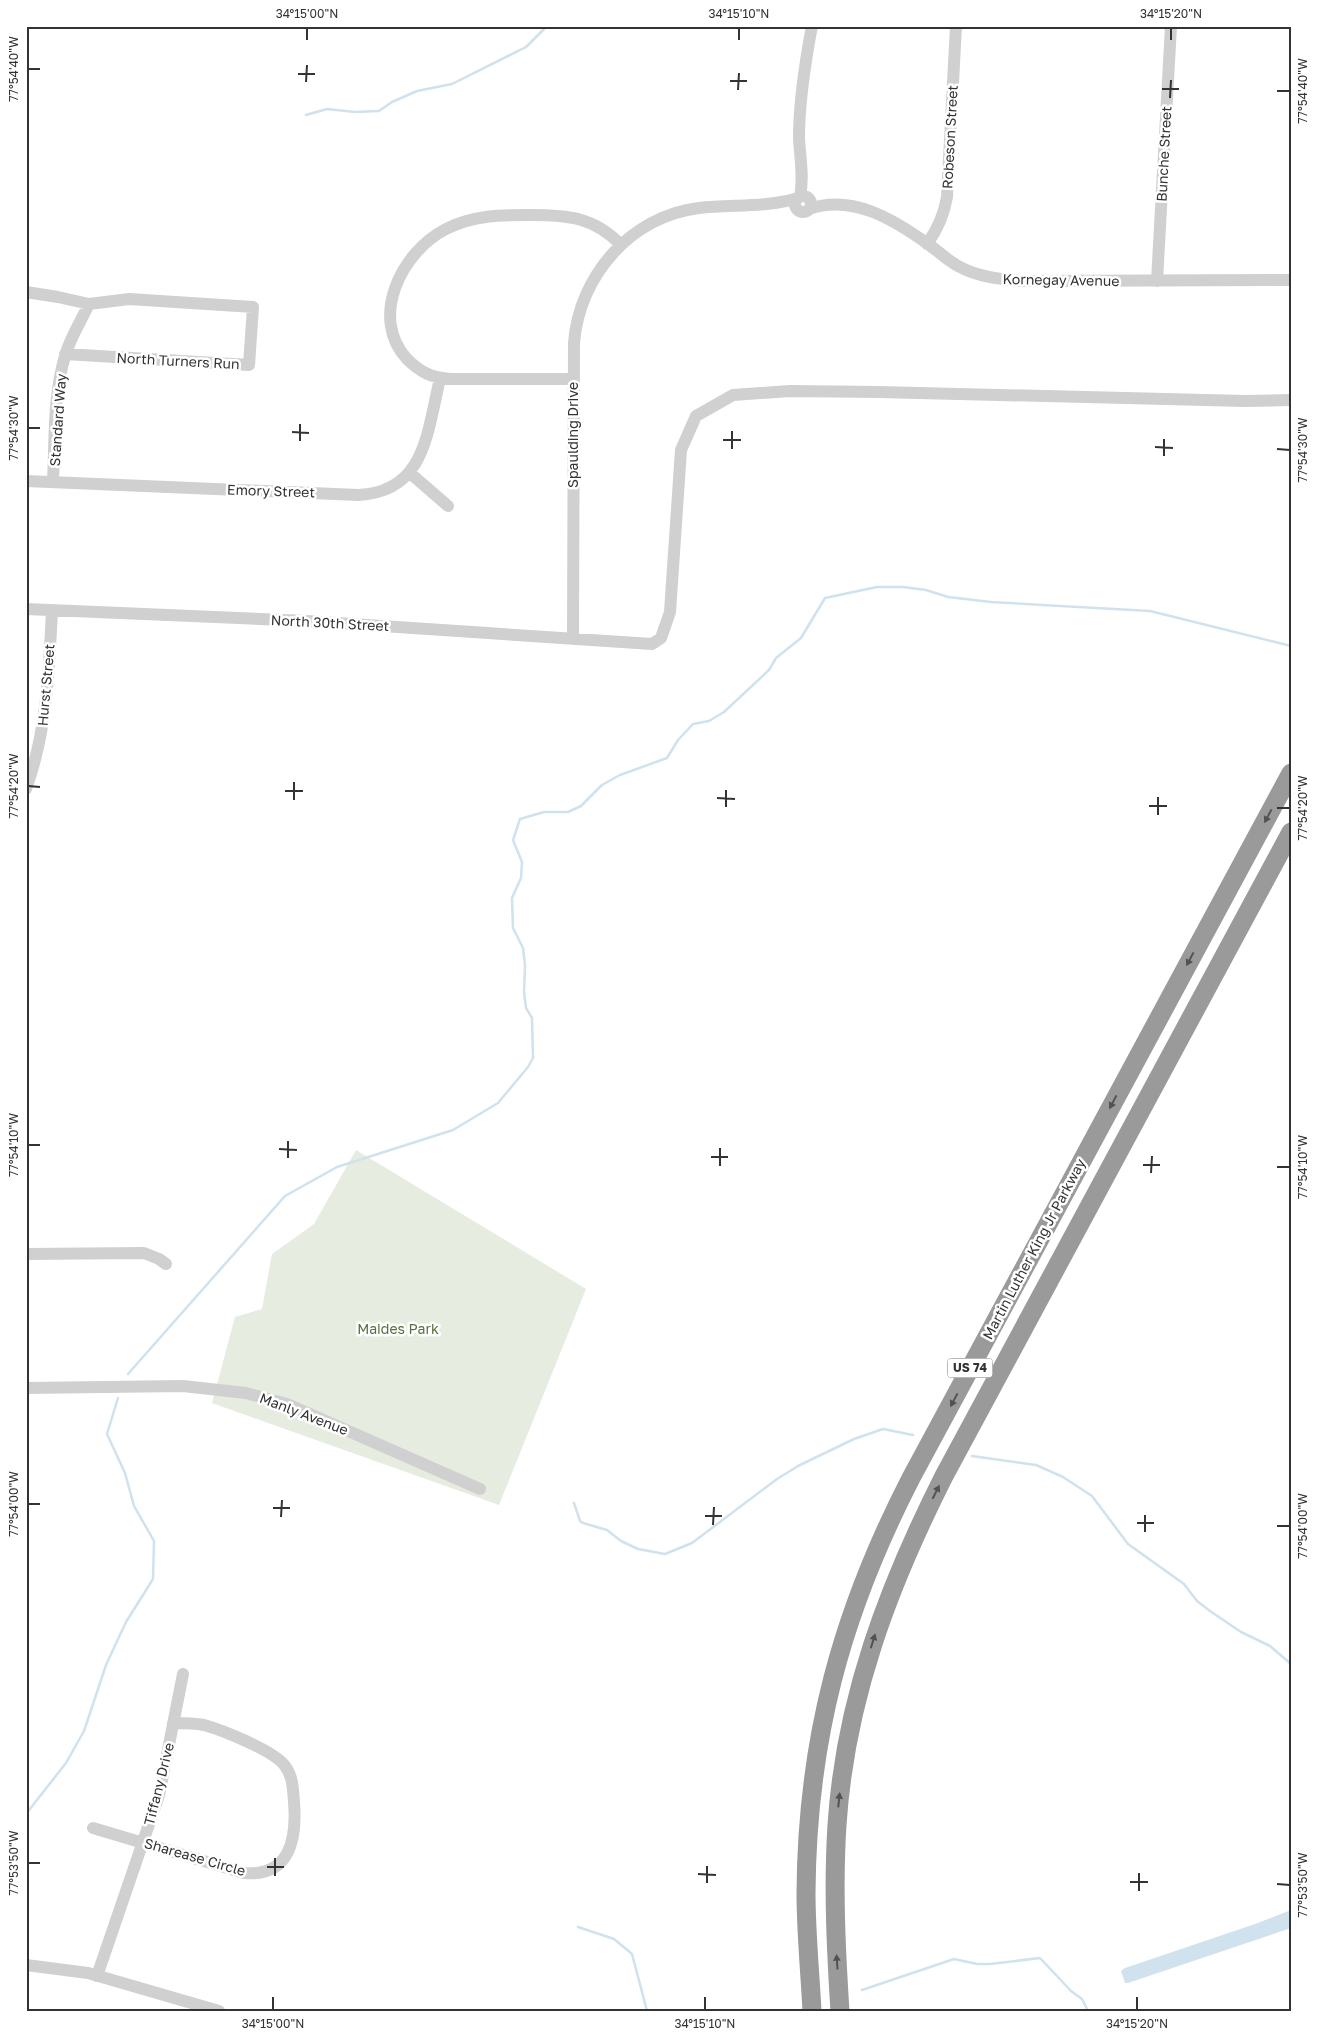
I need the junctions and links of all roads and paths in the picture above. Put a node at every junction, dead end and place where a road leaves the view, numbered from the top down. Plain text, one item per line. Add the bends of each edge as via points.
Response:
1 (812, 26) edge
2 (956, 26) edge
3 (1171, 26) edge
4 (806, 202) junction
5 (927, 244) junction
6 (621, 245) junction
7 (1291, 280) edge
8 (1157, 281) junction
9 (26, 292) edge
10 (89, 304) junction
11 (65, 354) junction
12 (440, 379) junction
13 (573, 379) junction
14 (1291, 400) edge
15 (410, 473) junction
16 (26, 481) edge
17 (53, 482) junction
18 (448, 506) dead end
19 (26, 609) edge
20 (52, 610) junction
21 (573, 639) junction
22 (1291, 774) edge
23 (26, 789) edge
24 (1291, 832) edge
25 (26, 1254) edge
26 (166, 1264) dead end
27 (26, 1388) edge
28 (480, 1489) dead end
29 (183, 1674) dead end
30 (173, 1722) junction
31 (93, 1828) dead end
32 (144, 1843) junction
33 (26, 1965) edge
34 (97, 1976) junction
35 (220, 2011) edge
36 (812, 2011) edge
37 (840, 2011) edge

1 - 4 street via 802,86 799,138
2 - 5 street, Robeson Street via 947,197 938,228
3 - 8 street, Bunche Street
4 - 5 street, Kornegay Avenue via 847,205 875,212
4 - 6 street, Kornegay Avenue via 698,208 648,224
5 - 8 street, Kornegay Avenue via 959,267 996,279
6 - 12 street via 599,226 564,216 473,218 434,237 412,258 398,279 392,298 390,325 396,345 409,361 426,374
6 - 13 street, Spaulding Drive via 600,269 581,308 575,329
7 - 8 street, Kornegay Avenue
9 - 10 street
10 - 11 street, Standard Way
10 - 11 street, North Turners Run via 129,299 253,307 249,365
11 - 17 street, Standard Way via 59,386
12 - 13 street
12 - 15 street, Emory Street via 423,446
13 - 21 street, Spaulding Drive
14 - 21 street, North 30th Street via 790,391 733,395 696,416 681,450 670,612 661,638 652,644
15 - 17 street, Emory Street via 393,487 378,493 358,495
15 - 18 street
16 - 17 street, Emory Street
19 - 20 street, North 30th Street
20 - 21 street, North 30th Street via 307,621
20 - 23 street, Hurst Street via 44,721
22 -> 36 highway, Martin Luther King Jr Parkway / US 74 via 911,1478 882,1536 859,1593 830,1684 811,1794 806,1895
37 -> 24 highway, Martin Luther King Jr Parkway / US 74 via 834,1896 840,1785 860,1682 883,1609 944,1476
25 - 26 street via 144,1253
27 - 28 street, Manly Avenue via 183,1386 246,1393 287,1404
29 - 30 street, Tiffany Drive
30 - 32 street, Tiffany Drive via 159,1795
30 - 32 street, Sharease Circle via 215,1729 280,1760 288,1770 292,1786 292,1842 287,1856 273,1868 253,1874
31 - 32 street, Sharease Circle
32 - 34 street, Tiffany Drive
33 - 34 street
34 - 35 street

